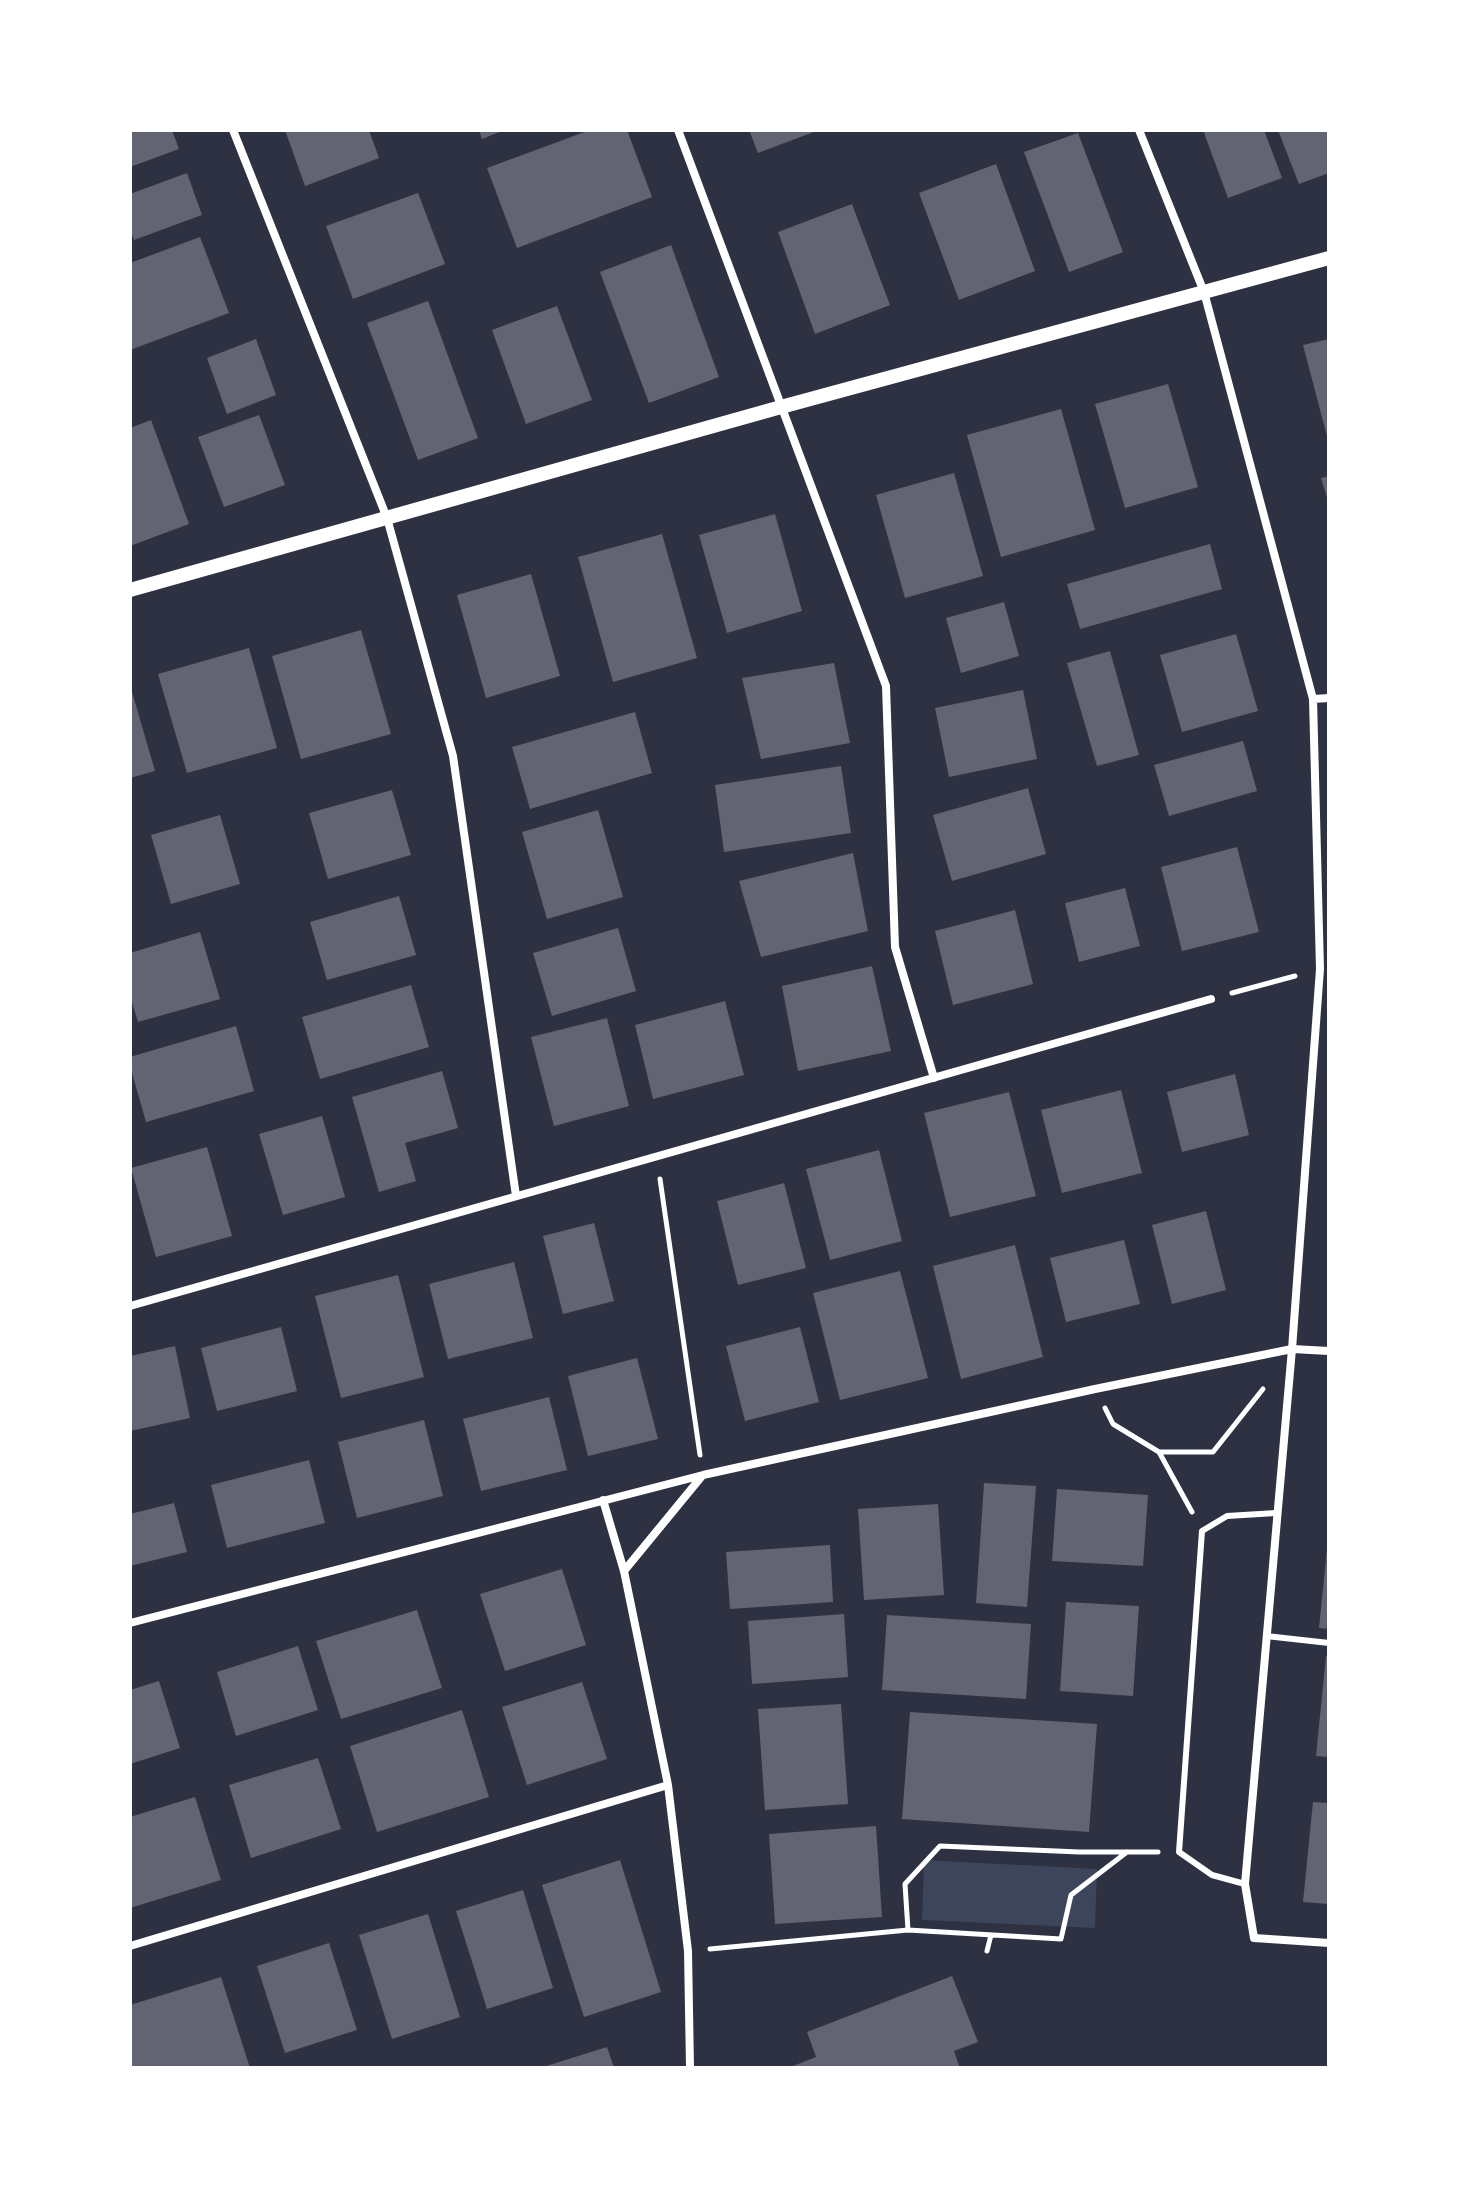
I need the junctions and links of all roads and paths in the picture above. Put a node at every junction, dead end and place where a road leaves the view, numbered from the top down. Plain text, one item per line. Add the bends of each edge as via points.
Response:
1 (233, 130) edge
2 (678, 130) edge
3 (1139, 130) edge
4 (1329, 258) edge
5 (1204, 292) junction
6 (781, 407) junction
7 (387, 518) junction
8 (130, 590) edge
9 (1329, 698) edge
10 (1313, 699) junction
11 (1320, 969) junction
12 (1211, 999) joint
13 (934, 1078) junction
14 (656, 1156) junction
15 (516, 1196) junction
16 (130, 1304) edge
17 (1292, 1349) junction
18 (1329, 1351) edge
19 (1095, 1389) junction
20 (1159, 1452) junction
21 (703, 1475) junction
22 (603, 1500) junction
23 (1276, 1513) junction
24 (1202, 1531) junction
25 (624, 1571) junction
26 (130, 1623) edge
27 (1266, 1636) junction
28 (1329, 1643) edge
29 (668, 1785) junction
30 (1127, 1852) junction
31 (1179, 1852) junction
32 (1245, 1884) junction
33 (908, 1930) junction
34 (991, 1935) junction
35 (1329, 1943) edge
36 (130, 1946) edge
37 (688, 1951) junction
38 (987, 1951) dead end
39 (690, 2068) edge

1 - 7 street
2 - 6 street
3 - 5 street
4 - 5 street
5 - 6 street
5 - 10 street
6 - 7 street
6 - 13 street via 886,686 895,947
7 - 8 street
7 - 15 street via 453,756
9 - 10 street
10 - 11 street
11 - 12 path
11 - 17 street
12 - 13 street
13 - 14 street
14 - 15 street
14 - 21 path
15 - 16 street
17 - 18 street
17 - 19 street
17 - 20 path via 1213,1452
17 - 23 street
19 - 20 path via 1113,1424
19 - 21 street
20 - 24 path
21 - 22 street
21 - 25 street
22 - 25 street
22 - 26 street
23 - 24 lane via 1227,1516
23 - 27 street
24 - 31 lane
25 - 29 street
27 - 28 lane
27 - 32 street
29 - 36 street
29 - 37 street
30 - 31 path
30 - 33 path via 940,1846 905,1884
30 - 34 path via 1071,1895 1061,1939
31 - 32 lane via 1212,1875
32 - 35 street via 1254,1938
33 - 34 path
33 - 37 path
34 - 38 path
37 - 39 street

